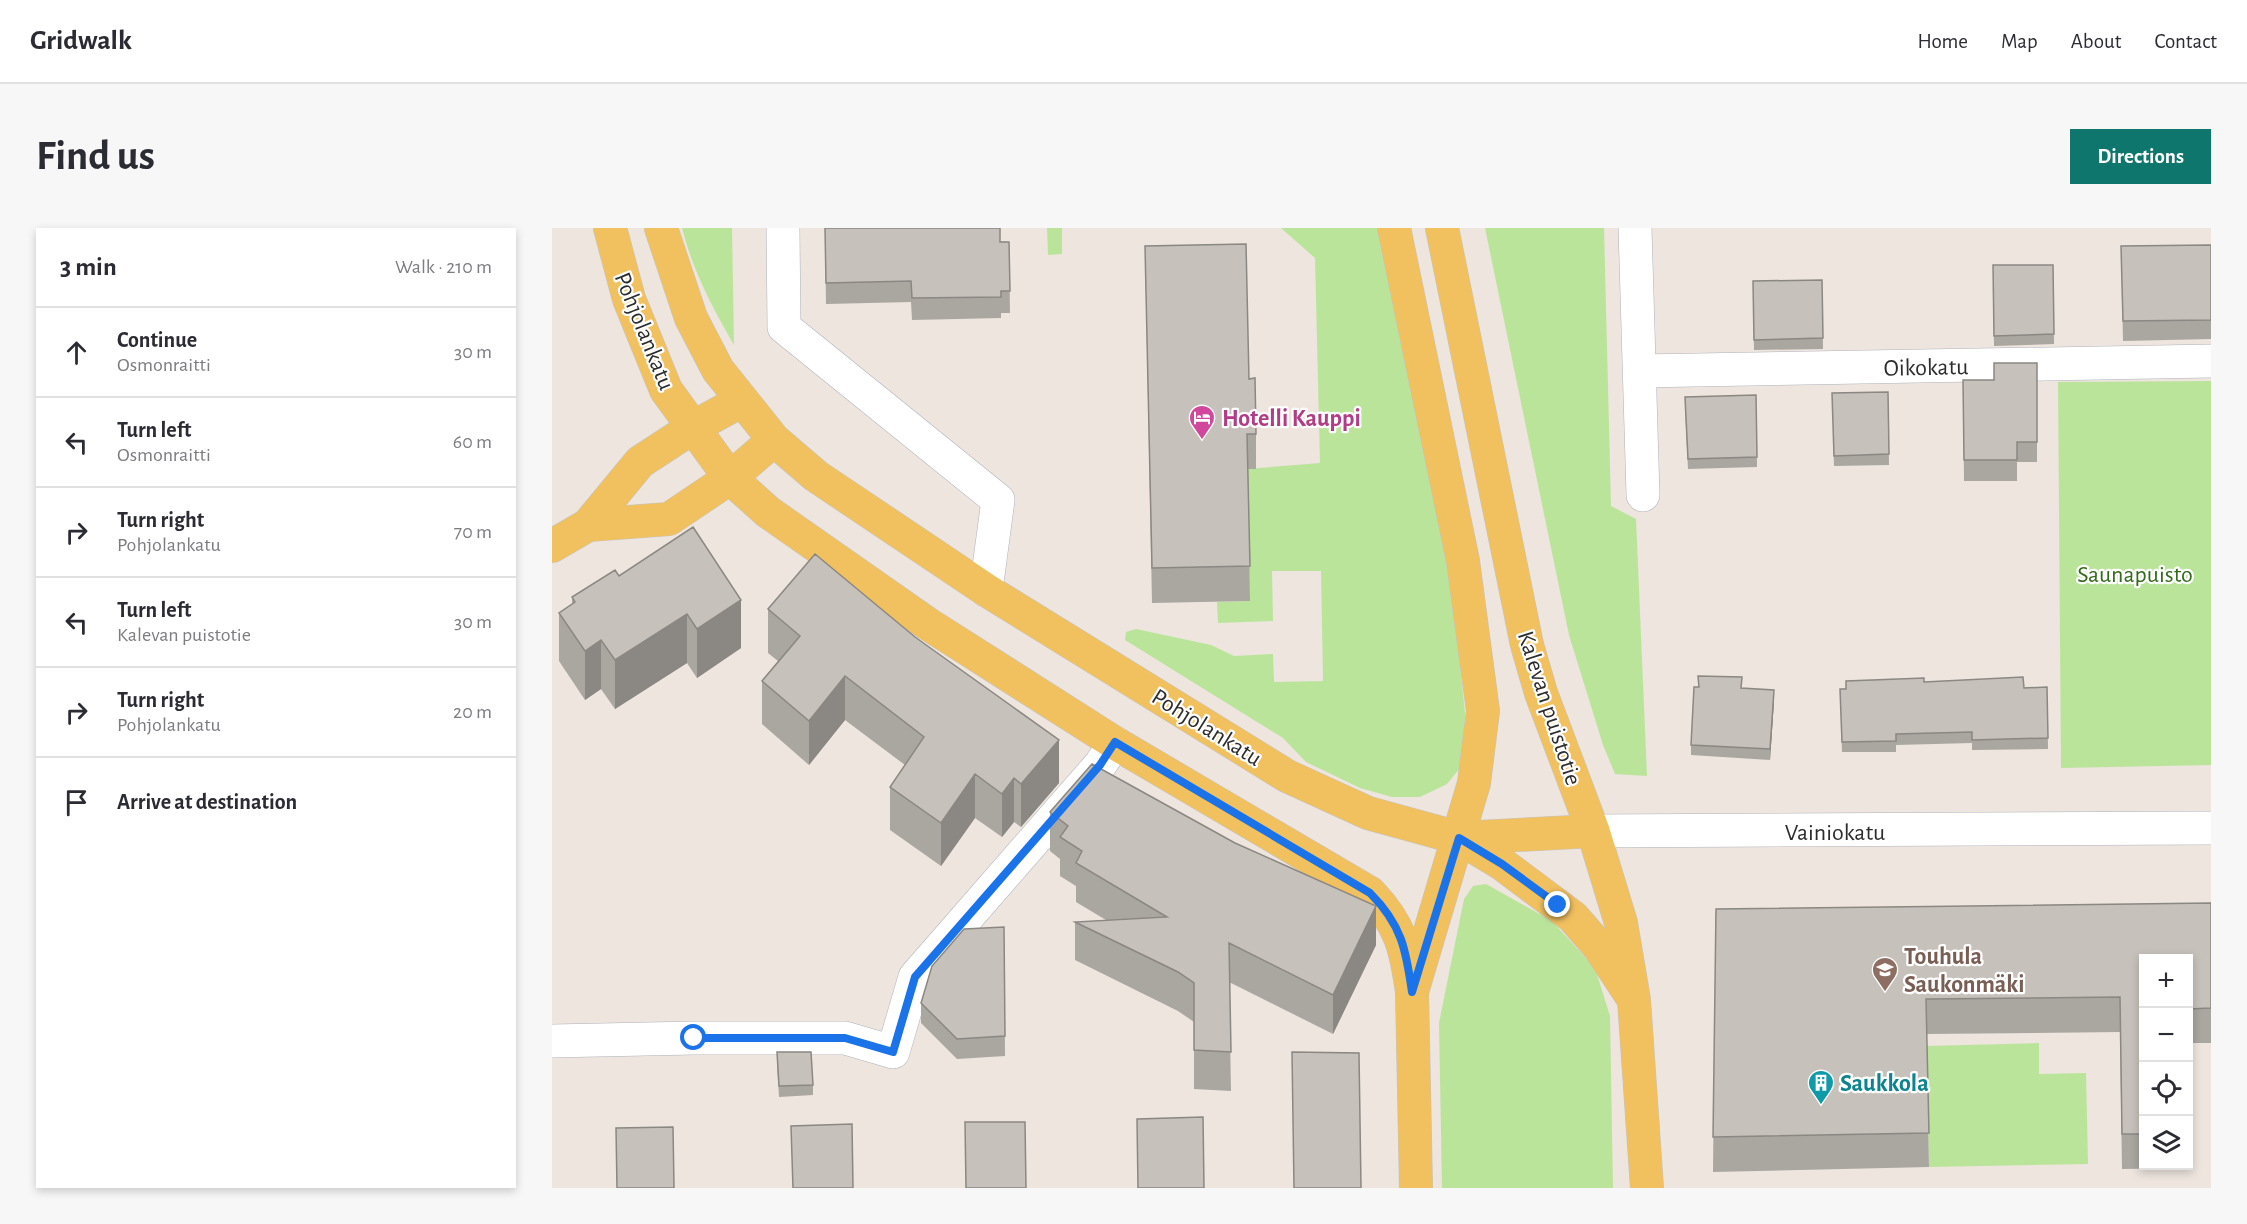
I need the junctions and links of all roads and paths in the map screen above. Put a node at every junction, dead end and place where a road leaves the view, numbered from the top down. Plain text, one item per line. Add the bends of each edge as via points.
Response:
1 (610, 228) edge
2 (661, 228) edge
3 (783, 228) edge
4 (1394, 228) edge
5 (1442, 228) edge
6 (1635, 228) edge
7 (2211, 361) edge
8 (1640, 371) junction
9 (741, 401) junction
10 (692, 428) junction
11 (774, 440) junction
12 (730, 478) junction
13 (1644, 495) dead end
14 (588, 525) junction
15 (552, 546) edge
16 (986, 590) junction
17 (1115, 742) junction
18 (2211, 828) edge
19 (1593, 831) junction
20 (1459, 838) junction
21 (1412, 992) junction
22 (1634, 1000) junction
23 (552, 1041) edge
24 (1416, 1188) edge
25 (1647, 1188) edge

1 - 10 main road, Pohjolankatu via 629,299 666,390
2 - 9 main road, Pohjolankatu via 691,318 718,370
3 - 16 street via 784,327 998,500
4 - 20 main road via 1463,561 1480,675 1483,711 1475,772
5 - 19 main road, Kalevan puistotie via 1527,645 1540,693
6 - 8 street
7 - 8 street, Oikokatu
8 - 13 street
9 - 10 main road
9 - 11 main road, Pohjolankatu
10 - 12 main road, Pohjolankatu
10 - 14 main road via 640,462
11 - 12 main road
11 - 16 main road, Pohjolankatu via 816,476
12 - 14 main road via 669,519
12 - 17 main road, Pohjolankatu via 768,512 928,624
14 - 15 main road
16 - 20 main road, Pohjolankatu via 1287,776 1368,813
17 - 21 main road, Pohjolankatu via 1370,893 1397,927 1406,950
17 - 23 street via 1100,765 915,977 893,1052 845,1038
18 - 19 street, Vainiokatu
19 - 20 main road, Vainiokatu
19 - 22 main road, Kalevan puistotie via 1621,923
20 - 21 main road
20 - 22 main road, Pohjolankatu via 1502,864 1573,917 1599,947
21 - 24 main road
22 - 25 main road, Kalevan puistotie

